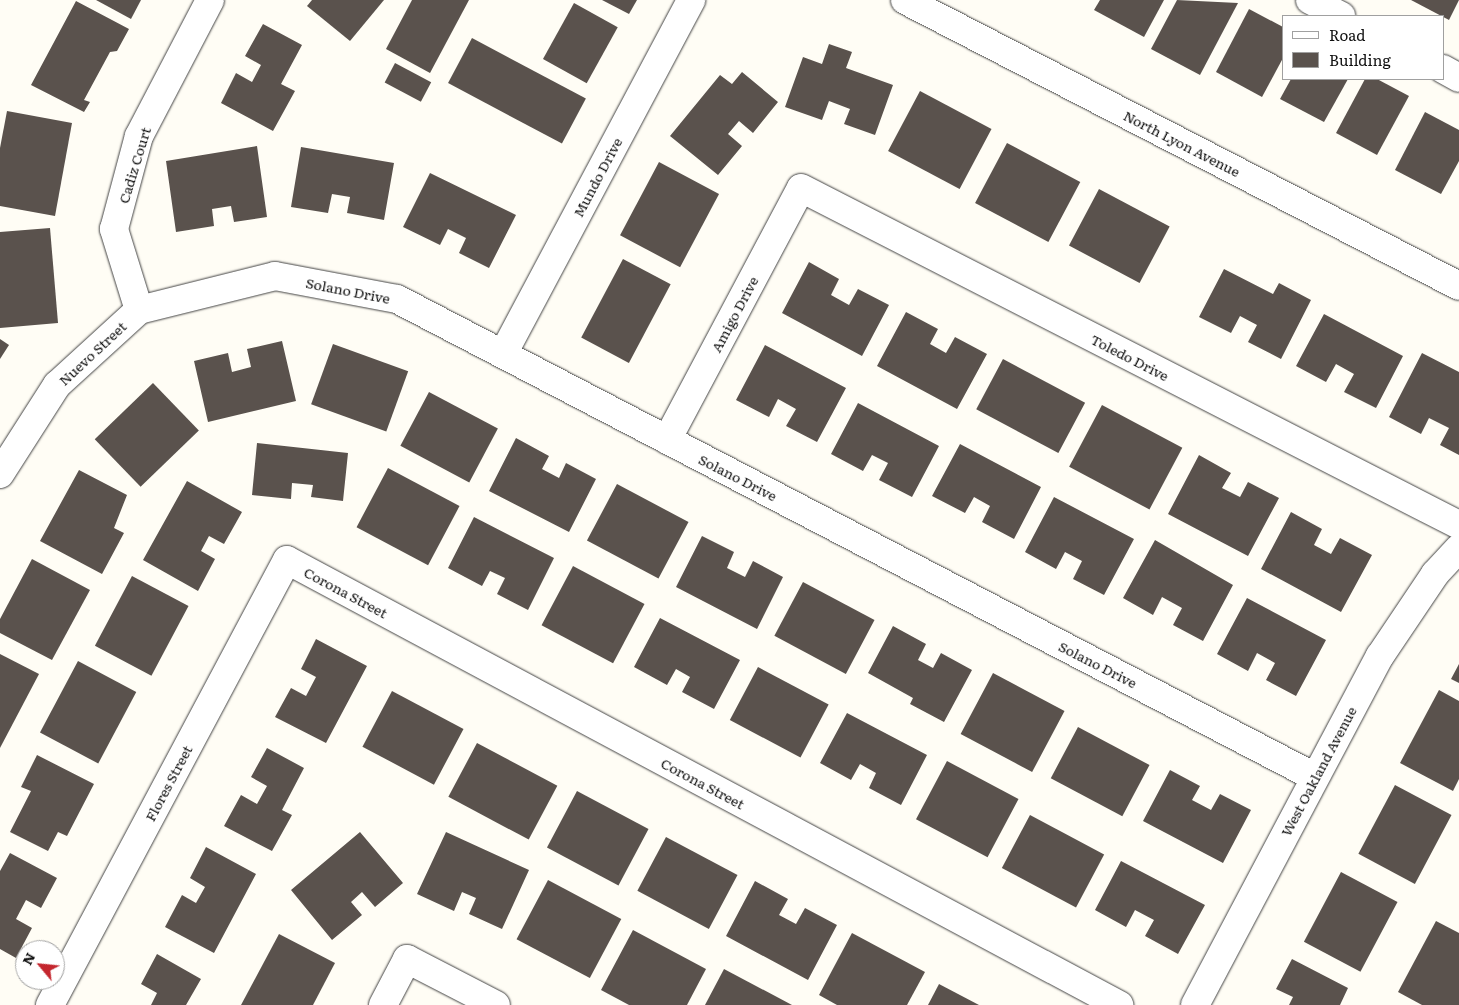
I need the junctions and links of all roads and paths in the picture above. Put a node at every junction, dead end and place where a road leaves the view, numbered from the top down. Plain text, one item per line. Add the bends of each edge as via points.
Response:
1 (210, 0) edge
2 (691, 0) edge
3 (905, 0) edge
4 (1310, 0) edge
5 (1339, 15) edge
6 (1444, 70) edge
7 (1459, 78) edge
8 (801, 188) joint
9 (1459, 286) edge
10 (139, 310) junction
11 (503, 354) junction
12 (667, 440) junction
13 (0, 474) edge
14 (1459, 525) edge
15 (1459, 548) edge
16 (286, 560) joint
17 (1315, 777) junction
18 (50, 1005) edge
19 (383, 1005) edge
20 (496, 1005) edge
21 (1119, 1005) edge
22 (1195, 1005) edge

1 - 10 street, Cadiz Court via 139,136 114,230
2 - 11 street, Mundo Drive
3 - 9 street, North Lyon Avenue
4 - 5 street
6 - 7 street
8 - 12 street, Amigo Drive
8 - 14 street, Toledo Drive
10 - 11 street, Solano Drive via 274,276 397,299
10 - 13 street, Nuevo Street via 57,385
11 - 12 street, Solano Drive
12 - 17 street, Solano Drive
15 - 17 street, West Oakland Avenue via 1434,574 1380,656
16 - 18 street, Flores Street
16 - 21 street, Corona Street
17 - 22 street, West Oakland Avenue
19 - 20 street via 407,959

